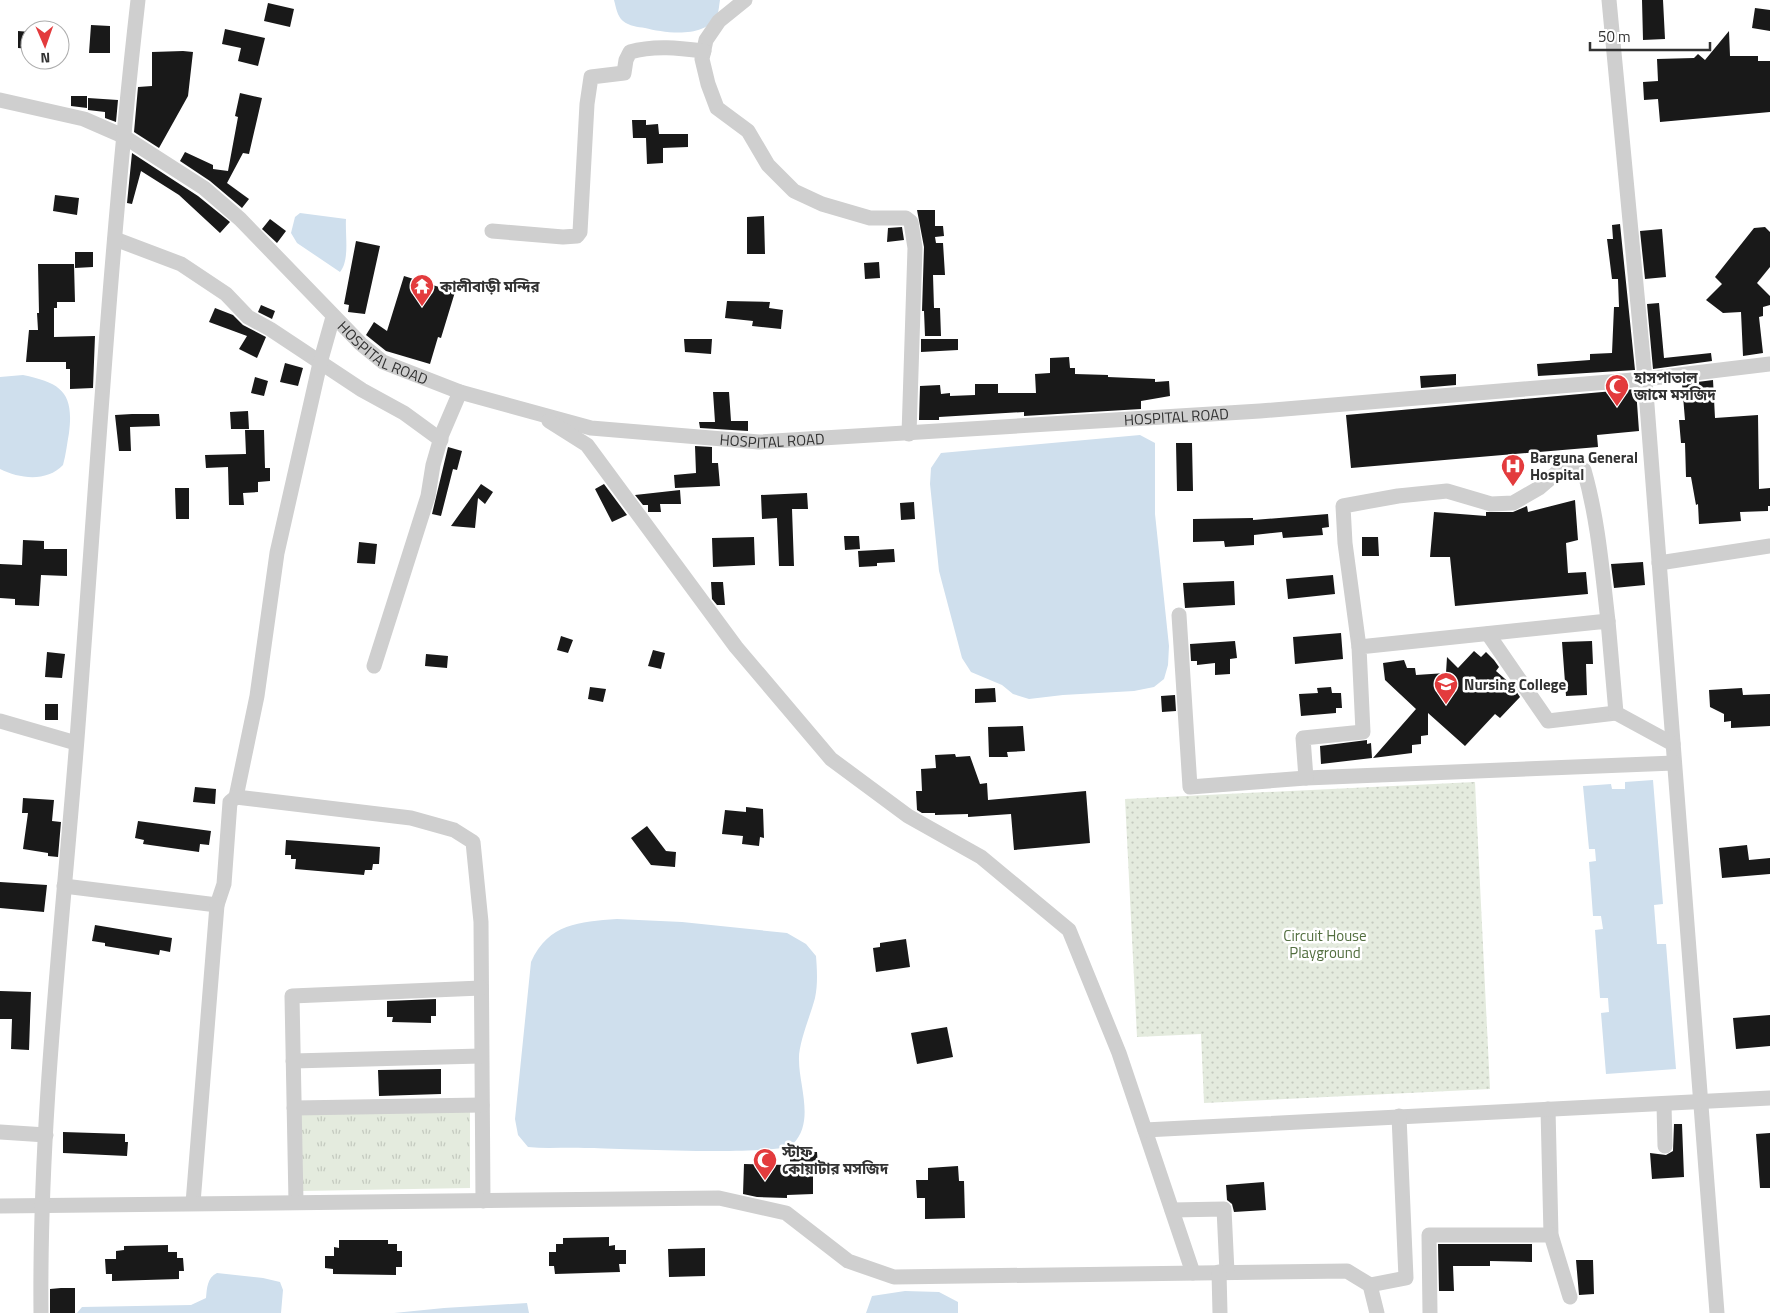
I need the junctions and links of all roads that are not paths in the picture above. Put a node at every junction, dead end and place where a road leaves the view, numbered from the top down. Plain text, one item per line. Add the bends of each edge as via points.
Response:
1 (138, 0) edge
2 (745, 0) edge
3 (1609, 0) edge
4 (704, 51) junction
5 (0, 100) edge
6 (123, 136) junction
7 (492, 230) dead end
8 (115, 239) junction
9 (333, 317) junction
10 (320, 363) junction
11 (1770, 364) edge
12 (1645, 379) junction
13 (458, 396) junction
14 (535, 412) junction
15 (909, 434) junction
16 (441, 437) junction
17 (1770, 546) edge
18 (1659, 563) junction
19 (1178, 615) dead end
20 (1608, 621) junction
21 (1488, 634) junction
22 (1359, 647) junction
23 (374, 666) dead end
24 (1616, 713) junction
25 (0, 721) edge
26 (76, 743) junction
27 (1673, 744) junction
28 (1674, 763) junction
29 (1306, 778) junction
30 (236, 797) junction
31 (64, 886) junction
32 (218, 905) junction
33 (481, 988) junction
34 (481, 1056) junction
35 (293, 1061) junction
36 (1770, 1098) edge
37 (1700, 1102) junction
38 (1664, 1104) junction
39 (482, 1105) junction
40 (294, 1108) junction
41 (1548, 1109) junction
42 (1399, 1116) junction
43 (1145, 1130) junction
44 (0, 1132) edge
45 (46, 1135) junction
46 (1665, 1146) dead end
47 (483, 1201) junction
48 (296, 1202) junction
49 (193, 1203) junction
50 (41, 1205) junction
51 (0, 1206) edge
52 (1172, 1210) junction
53 (1551, 1235) junction
54 (1223, 1272) junction
55 (1193, 1273) junction
56 (1370, 1285) junction
57 (1570, 1297) dead end
58 (41, 1313) edge
59 (1220, 1313) edge
60 (1377, 1313) edge
61 (1430, 1313) edge
62 (1717, 1313) edge

1 - 6 street
2 - 4 street via 719,21 706,40
3 - 12 street
4 - 7 street via 677,48 638,50 630,52 624,73 591,77 580,232 577,236
4 - 15 street via 704,71 718,108 748,132 768,165 794,191 822,204 870,218 906,218 911,222 915,248
5 - 6 street, HOSPITAL ROAD via 84,120
6 - 8 street
6 - 9 street, HOSPITAL ROAD via 212,194
8 - 10 street via 181,264 226,294 248,318
8 - 26 street
9 - 10 street
9 - 13 street, HOSPITAL ROAD via 383,362
10 - 16 street
10 - 30 street via 277,553 257,696
11 - 12 street, HOSPITAL ROAD
12 - 15 street, HOSPITAL ROAD via 1260,412
12 - 18 street
13 - 14 street, HOSPITAL ROAD
13 - 16 street
14 - 15 street, HOSPITAL ROAD via 591,428 759,442
14 - 43 street via 587,445 736,647 831,759 908,816 981,857 1069,930 1119,1053
16 - 23 street via 428,496
17 - 18 street
18 - 27 street
19 - 29 street via 1190,788
20 - 21 street
20 - 22 street via 1589,488 1584,470 1567,464 1539,488 1513,503 1491,504 1447,491 1343,506
20 - 24 street
21 - 22 street
21 - 24 street via 1548,720
22 - 29 street via 1363,732 1303,738
24 - 27 street
25 - 26 street
26 - 31 street
27 - 28 street
28 - 29 street
28 - 37 street
30 - 32 street via 230,802 224,884
30 - 33 street via 411,818 454,830 473,842 481,922
31 - 32 street
31 - 45 street
32 - 49 street
33 - 34 street
33 - 35 street via 292,996
34 - 35 street
34 - 39 street
35 - 40 street
36 - 37 street
37 - 38 street
37 - 62 street
38 - 41 street
38 - 46 street
39 - 40 street
39 - 47 street
40 - 48 street
41 - 42 street
41 - 53 street
42 - 43 street
42 - 56 street via 1406,1278
43 - 52 street
44 - 45 street
45 - 50 street
47 - 48 street
47 - 55 street via 718,1198 786,1213 848,1261 894,1277
48 - 49 street
49 - 50 street
50 - 51 street
50 - 58 street
52 - 54 street via 1224,1209
52 - 55 street
53 - 57 street
53 - 61 street via 1429,1234
54 - 55 street
54 - 56 street via 1347,1271
54 - 59 street
56 - 60 street

